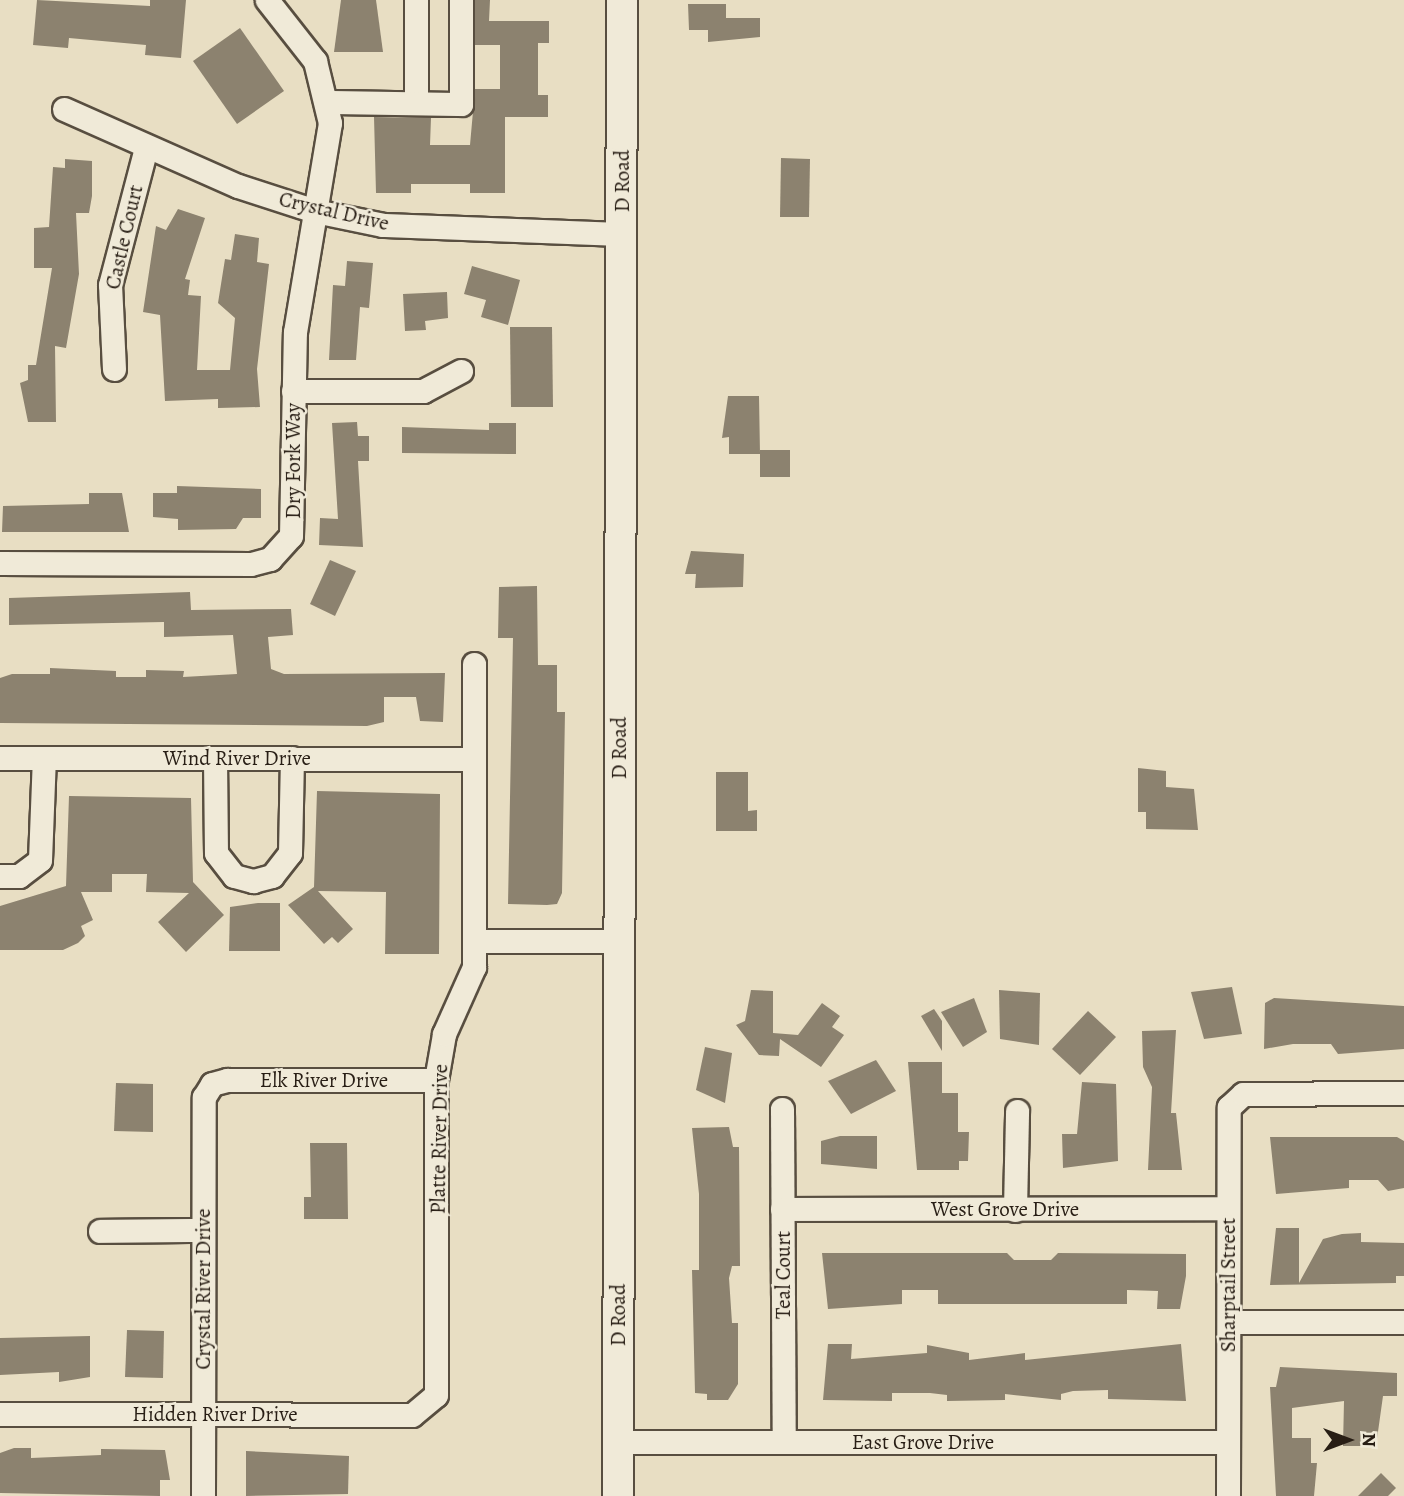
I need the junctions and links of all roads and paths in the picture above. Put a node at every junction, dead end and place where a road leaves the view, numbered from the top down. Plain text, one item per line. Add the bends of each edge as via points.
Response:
1 (267, 0) edge
2 (416, 0) edge
3 (461, 0) edge
4 (622, 0) edge
5 (328, 102) junction
6 (416, 103) junction
7 (64, 109) dead end
8 (146, 148) junction
9 (316, 211) junction
10 (622, 234) junction
11 (114, 369) dead end
12 (461, 371) dead end
13 (293, 391) junction
14 (0, 563) edge
15 (474, 664) dead end
16 (0, 758) edge
17 (44, 758) junction
18 (215, 758) junction
19 (292, 758) junction
20 (474, 759) junction
21 (0, 876) edge
22 (474, 941) junction
23 (619, 941) junction
24 (436, 1080) junction
25 (212, 1084) joint
26 (1404, 1093) edge
27 (782, 1108) dead end
28 (1017, 1111) dead end
29 (1227, 1208) junction
30 (782, 1209) junction
31 (1015, 1210) junction
32 (203, 1230) junction
33 (100, 1231) dead end
34 (1229, 1322) junction
35 (1404, 1322) edge
36 (428, 1408) joint
37 (0, 1414) edge
38 (203, 1414) junction
39 (618, 1441) junction
40 (784, 1441) junction
41 (1227, 1441) junction
42 (203, 1496) edge
43 (618, 1496) edge
44 (1228, 1496) edge

1 - 5 street via 305,43
2 - 6 street
3 - 6 street via 461,104
4 - 10 street, D Road
5 - 6 street
5 - 9 street, Dry Fork Way via 328,155
7 - 8 street, Crystal Drive
8 - 9 street, Crystal Drive
8 - 11 street, Castle Court via 110,285
9 - 10 street, Crystal Drive via 396,226
9 - 13 street, Dry Fork Way via 300,285
10 - 23 street, D Road
12 - 13 street via 423,391
13 - 14 street, Dry Fork Way via 294,526 270,559
15 - 20 street, Platte River Drive
16 - 17 street, Wind River Drive
17 - 18 street, Wind River Drive
17 - 21 street via 40,860 19,876
18 - 19 street, Wind River Drive
18 - 19 street via 216,852 234,876 253,881 272,876 290,852
19 - 20 street, Wind River Drive
20 - 22 street, Platte River Drive
22 - 23 street
22 - 24 street, Platte River Drive via 474,967 444,1034
23 - 39 street, D Road
24 - 25 street, Elk River Drive
24 - 36 street, Platte River Drive via 438,1378
25 - 32 street, Crystal River Drive via 203,1113
26 - 29 street, Sharptail Street via 1234,1097 1229,1107
27 - 30 street, Teal Court
28 - 31 street
29 - 31 street, West Grove Drive
29 - 34 street, Sharptail Street
30 - 31 street, West Grove Drive
30 - 40 street, Teal Court
32 - 33 street
32 - 38 street, Crystal River Drive
34 - 35 street
34 - 41 street, Sharptail Street
36 - 38 street, Hidden River Drive via 412,1415
37 - 38 street, Hidden River Drive
38 - 42 street, Crystal River Drive
39 - 40 street, East Grove Drive
39 - 43 street, D Road
40 - 41 street, East Grove Drive
41 - 44 street, Sharptail Street

